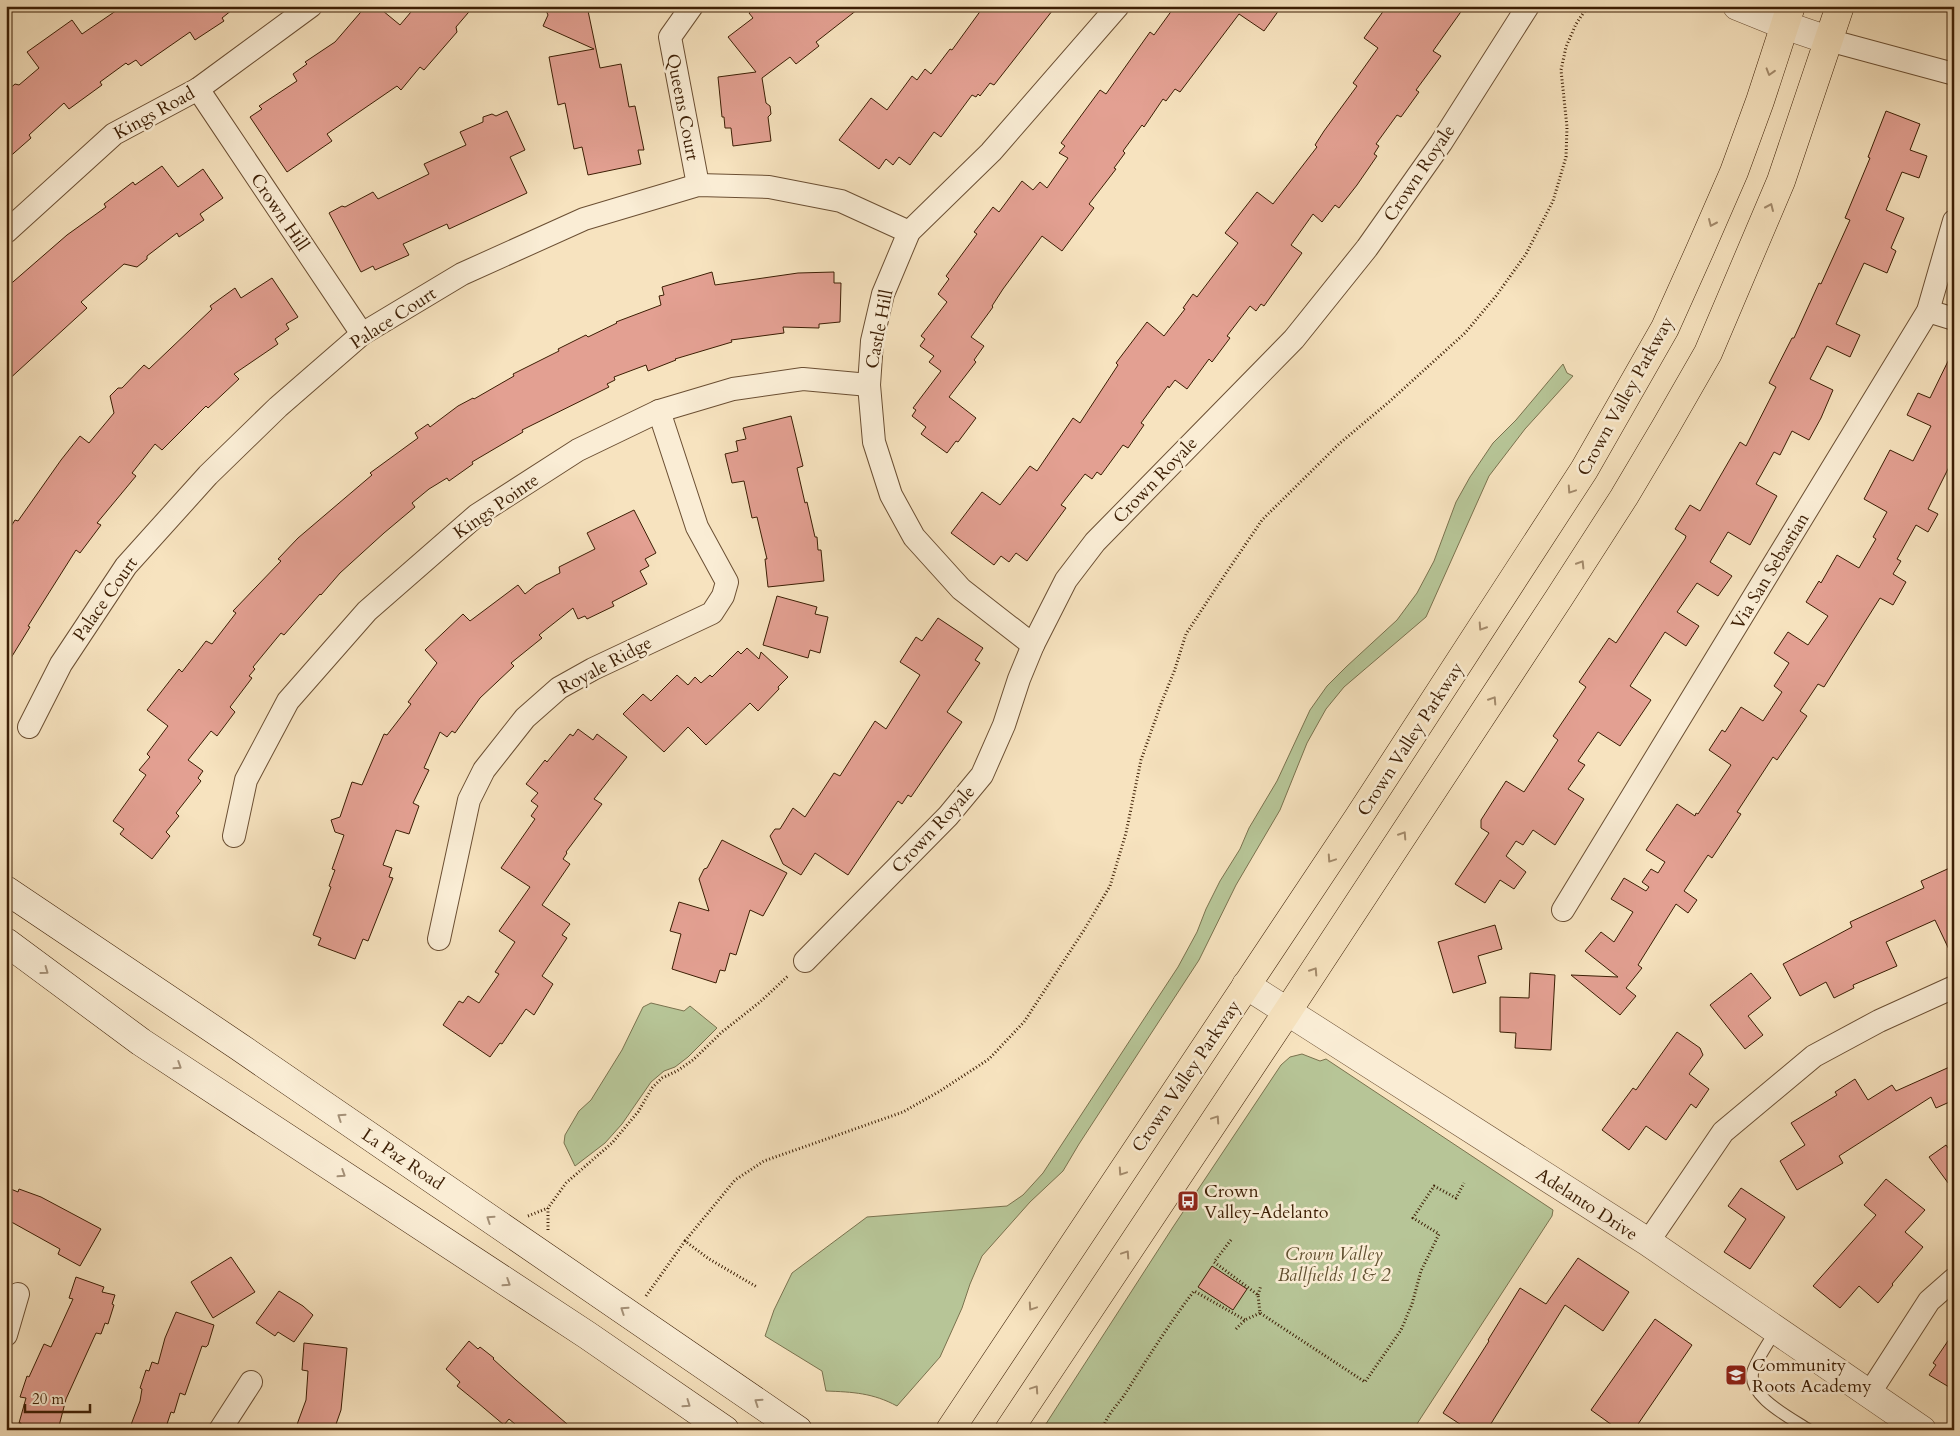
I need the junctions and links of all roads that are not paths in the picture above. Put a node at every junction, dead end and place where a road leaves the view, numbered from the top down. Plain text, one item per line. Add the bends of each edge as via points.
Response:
1 (311, 6) edge
2 (692, 6) edge
3 (1118, 6) edge
4 (1528, 6) edge
5 (1737, 6) edge
6 (1840, 6) edge
7 (1788, 16) edge
8 (1828, 40) junction
9 (1954, 74) edge
10 (198, 89) junction
11 (698, 185) junction
12 (1954, 220) edge
13 (6, 232) edge
14 (909, 232) junction
15 (1928, 311) junction
16 (1954, 319) edge
17 (362, 334) junction
18 (869, 384) junction
19 (659, 411) junction
20 (1033, 645) junction
21 (29, 726) dead end
22 (234, 836) dead end
23 (6, 890) edge
24 (1563, 910) dead end
25 (439, 939) dead end
26 (6, 942) edge
27 (805, 961) road end
28 (1246, 986) junction
29 (1954, 987) edge
30 (1287, 1012) junction
31 (1648, 1242) junction
32 (1954, 1279) edge
33 (18, 1294) dead end
34 (1776, 1330) junction
35 (6, 1335) edge
36 (251, 1382) dead end
37 (1869, 1394) junction
38 (220, 1430) edge
39 (725, 1430) edge
40 (798, 1430) edge
41 (950, 1430) edge
42 (1009, 1430) edge
43 (1808, 1430) edge
44 (1922, 1430) edge

1 - 10 street, Kings Road
2 - 11 street, Queens Court via 670,37
3 - 14 street, Castle Hill via 991,152
4 - 20 street, Crown Royale via 1441,142 1367,248 1294,339 1095,542 1066,580
5 - 7 main road
6 - 8 main road
7 - 8 main road
7 -> 28 main road, Crown Valley Parkway via 1734,172 1665,328 1584,470
8 - 9 street
30 -> 8 main road via 1581,565 1708,353 1781,181
10 - 13 street, Kings Road via 114,134
10 - 17 street, Crown Hill
11 - 14 street, Palace Court via 769,187 841,201
11 - 17 street, Palace Court via 584,219 462,274
12 - 15 street, Via San Sebastian
14 - 18 street, Castle Hill via 882,294 872,341
15 - 16 street
15 - 24 street, Via San Sebastian
17 - 21 street, Palace Court via 278,407 222,462 126,566 61,664
18 - 19 street, Kings Pointe via 803,379 733,389
18 - 20 street, Castle Hill via 874,442 891,495 914,538 961,589
19 - 22 street, Kings Pointe via 578,450 477,515 367,611 288,701 246,780
19 - 25 street, Royale Ridge via 697,527 727,582 723,596 712,613 559,688 525,718 484,770 469,800
20 - 27 street, Crown Royale via 982,775 948,816
40 -> 23 main road, La Paz Road
26 -> 39 main road via 141,1042
28 - 30 main road, Adelanto Drive
28 -> 41 main road, Crown Valley Parkway
29 - 31 street via 1878,1021 1814,1056 1724,1132
30 - 31 main road, Adelanto Drive
42 -> 30 main road
31 - 34 main road, Adelanto Drive
32 - 37 street via 1929,1301
33 - 35 street
34 - 37 main road, Adelanto Drive
34 - 43 lane via 1753,1372 1753,1384 1762,1398
36 - 38 street
37 - 44 main road, Adelanto Drive

